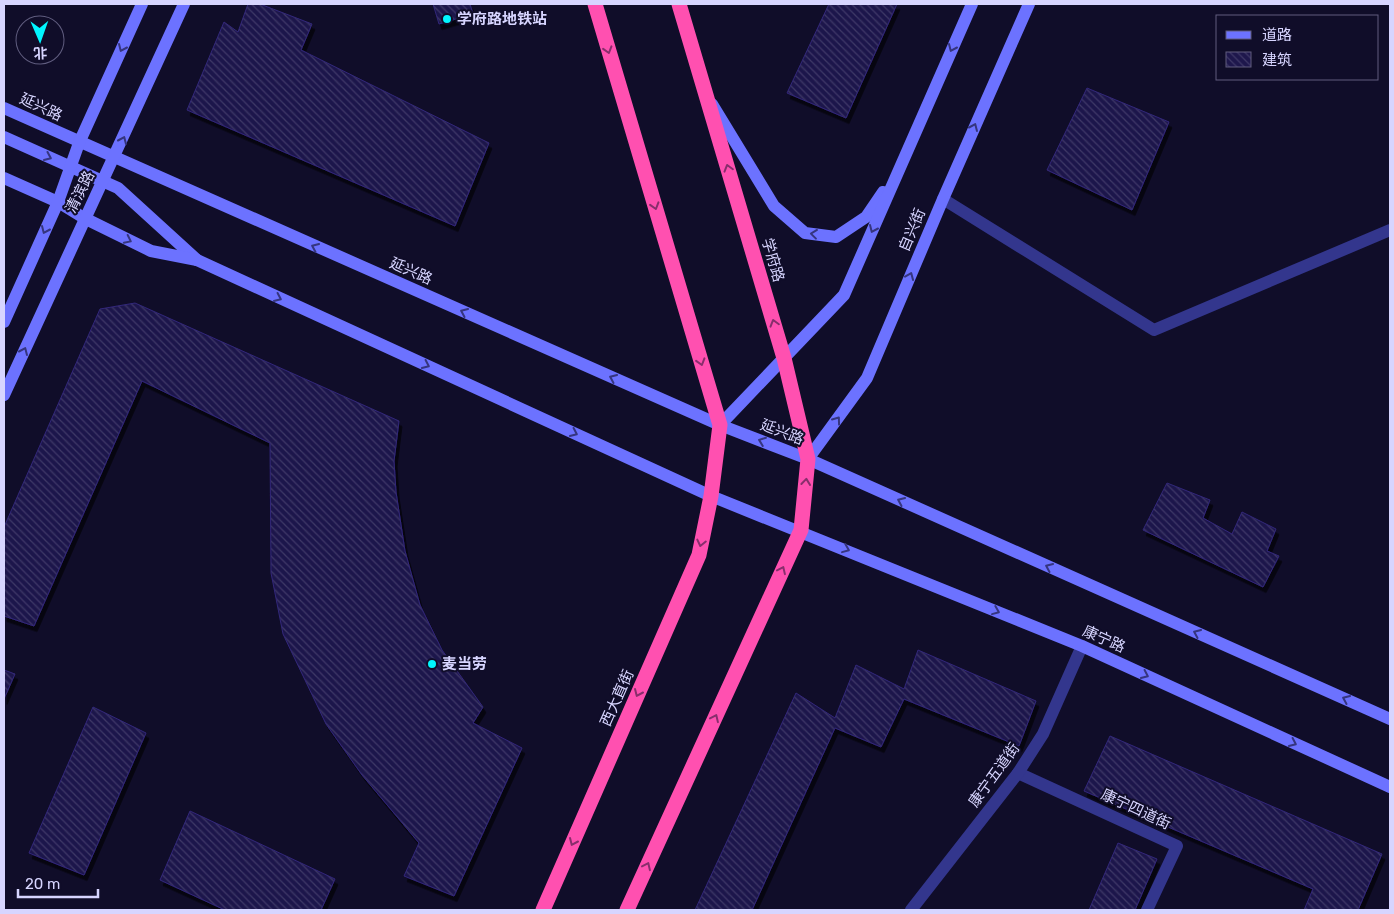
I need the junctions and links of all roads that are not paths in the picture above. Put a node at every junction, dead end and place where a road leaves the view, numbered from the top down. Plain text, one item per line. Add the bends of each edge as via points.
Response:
1 (142, 4) edge
2 (184, 4) edge
3 (594, 4) edge
4 (679, 4) edge
5 (972, 4) edge
6 (1029, 4) edge
7 (706, 94) junction
8 (4, 108) edge
9 (4, 137) edge
10 (79, 143) junction
11 (115, 159) junction
12 (69, 166) junction
13 (900, 167) junction
14 (4, 178) edge
15 (103, 181) junction
16 (943, 199) junction
17 (58, 202) junction
18 (84, 218) junction
19 (1390, 230) edge
20 (196, 260) junction
21 (4, 322) edge
22 (784, 358) junction
23 (4, 395) edge
24 (720, 425) junction
25 (808, 459) junction
26 (711, 496) junction
27 (801, 530) junction
28 (1082, 646) junction
29 (1390, 719) edge
30 (1018, 773) junction
31 (1390, 787) edge
32 (543, 910) edge
33 (627, 910) edge
34 (911, 910) edge
35 (1147, 910) edge

1 -> 10 main road, 清滨路
11 -> 2 main road, 清滨路
3 -> 24 highway
4 - 7 highway, 学府路
5 -> 13 main road
16 -> 6 main road, 自兴街
13 -> 7 main road via 866,216 836,237 805,233 774,206
22 -> 7 highway, 学府路
8 - 10 main road, 延兴路
9 -> 12 main road
10 - 11 main road, 延兴路
10 - 12 main road, 清滨路
11 - 15 main road, 清滨路
24 -> 11 main road, 延兴路
12 - 15 main road
12 - 17 main road, 清滨路
13 -> 22 main road via 844,295
14 - 17 main road
15 - 18 main road, 清滨路
15 - 20 main road via 118,188
16 - 19 street via 1154,330
25 -> 16 main road, 自兴街 via 867,378
17 - 18 main road
17 -> 21 main road, 清滨路
18 -> 20 main road via 151,251
23 -> 18 main road, 清滨路
20 -> 26 main road
22 - 24 main road
22 - 25 highway, 学府路
25 -> 24 main road, 延兴路
24 - 26 highway
27 -> 25 highway, 学府路
29 -> 25 main road
26 - 27 main road
26 -> 32 highway, 西大直街 via 699,555
27 -> 28 main road, 康宁路
33 -> 27 highway
28 - 30 street, 康宁五道街 via 1044,734
28 -> 31 main road, 康宁路
30 - 34 street, 康宁五道街
30 - 35 street, 康宁四道街 via 1176,846

